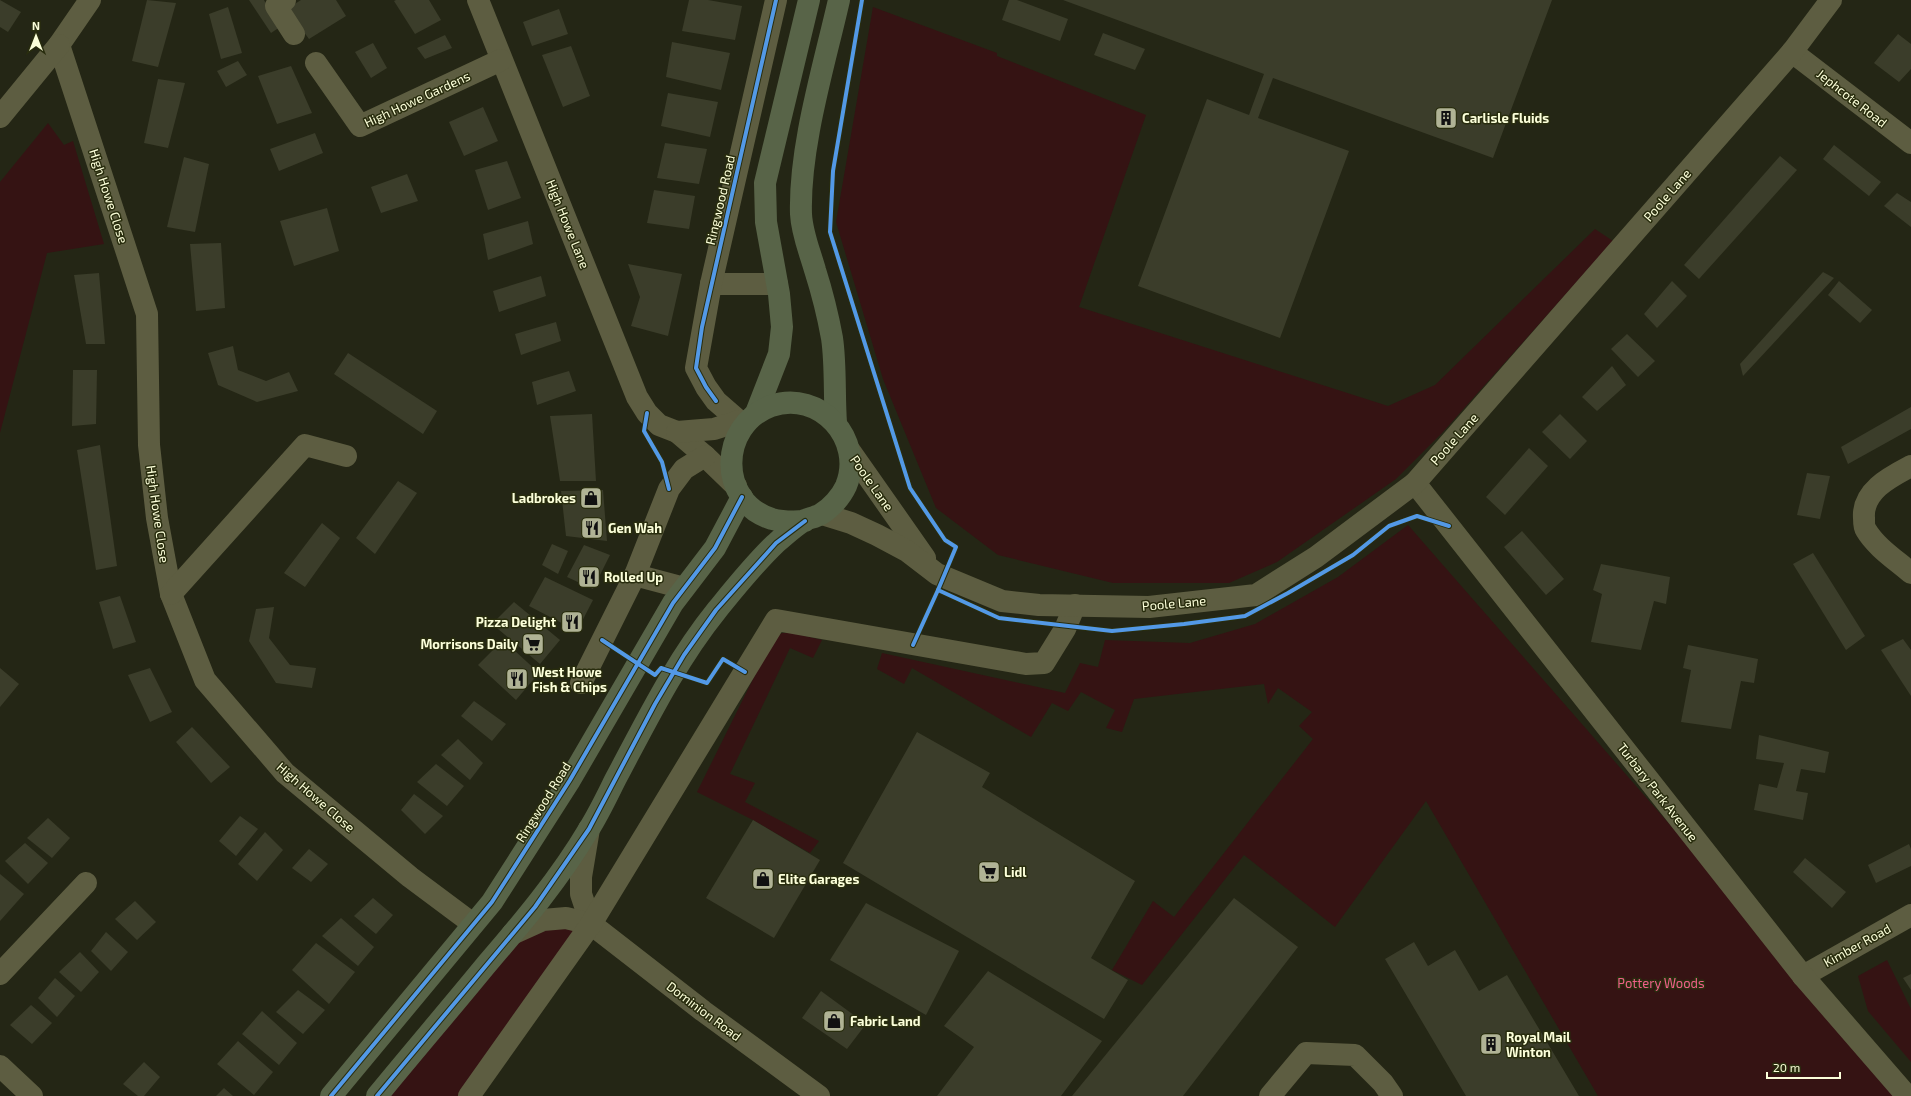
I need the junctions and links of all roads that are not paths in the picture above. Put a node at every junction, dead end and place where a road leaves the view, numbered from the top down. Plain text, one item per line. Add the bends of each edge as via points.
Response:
1 (90, 0) edge
2 (478, 0) edge
3 (776, 0) edge
4 (809, 0) edge
5 (839, 0) edge
6 (1831, 0) edge
7 (278, 2) edge
8 (294, 34) dead end
9 (59, 45) junction
10 (1792, 52) junction
11 (501, 60) junction
12 (316, 63) dead end
13 (0, 117) edge
14 (1911, 143) edge
15 (711, 284) junction
16 (777, 284) junction
17 (747, 419) junction
18 (836, 423) junction
19 (677, 432) junction
20 (850, 451) junction
21 (346, 456) dead end
22 (705, 456) junction
23 (1911, 466) edge
24 (1414, 483) junction
25 (739, 492) junction
26 (813, 517) junction
27 (1911, 573) edge
28 (937, 574) junction
29 (635, 575) junction
30 (684, 588) junction
31 (171, 594) junction
32 (1075, 605) junction
33 (581, 682) dead end
34 (589, 829) junction
35 (86, 884) dead end
36 (1911, 915) edge
37 (473, 924) junction
38 (591, 924) junction
39 (512, 934) junction
40 (0, 974) edge
41 (1803, 976) junction
42 (0, 1066) edge
43 (32, 1096) edge
44 (331, 1096) edge
45 (377, 1096) edge
46 (469, 1096) edge
47 (819, 1096) edge
48 (1270, 1096) edge
49 (1392, 1096) edge
50 (1907, 1096) edge

1 - 9 street
2 - 11 street, High Howe Lane
3 - 15 street, Ringwood Road
4 - 16 highway via 765,183 766,222
5 - 18 highway via 816,102 801,188 806,243 832,338
6 - 10 street, Poole Lane
7 - 8 street
9 - 13 street
9 - 31 street, High Howe Close via 147,314 149,445 157,518
10 - 14 street, Jephcote Road
10 - 24 street, Poole Lane
11 - 12 street, High Howe Gardens via 360,126
11 - 19 street, High Howe Lane via 637,397 647,413 659,425
15 - 16 street
15 - 17 street, Ringwood Road via 696,368 716,401
16 - 17 highway via 782,326 779,354
17 - 18 highway via 772,406 789,402 806,404 822,411
17 - 19 street, High Howe Lane via 714,429
17 - 25 highway via 737,436 732,452 731,469
18 - 20 highway
19 - 22 street, High Howe Lane
20 - 26 highway via 846,487 836,502
20 - 28 street, Poole Lane
21 - 31 street via 304,446
22 - 25 street, High Howe Lane
22 - 29 street via 684,469 669,489
23 - 27 street via 1887,480 1867,497 1864,513 1865,529 1882,549
24 - 32 street, Poole Lane via 1316,557 1256,595 1149,607
24 - 41 street, Turbary Park Avenue
25 - 26 highway via 754,510 770,518 787,522
25 - 30 highway, Ringwood Road via 715,548
26 - 28 street, Poole Lane via 851,523 907,551
26 - 34 highway via 776,543 716,610 684,655
28 - 32 street, Poole Lane via 1002,601
29 - 30 street
29 - 33 street
30 - 37 highway, Ringwood Road via 570,780 492,902
31 - 37 street, High Howe Close via 205,680 285,774 410,877
32 - 38 street via 1065,628 1044,663 1026,664 776,620
34 - 38 street via 580,894
34 - 39 highway via 535,907
35 - 40 street
36 - 41 street, Kimber Road
37 - 44 highway, Ringwood Road
38 - 39 street via 566,918 543,920
38 - 46 street
38 - 47 street, Dominion Road via 703,1011
39 - 45 highway
41 - 50 street, Turbary Park Avenue
42 - 43 street
48 - 49 street via 1306,1053 1355,1055 1383,1083

